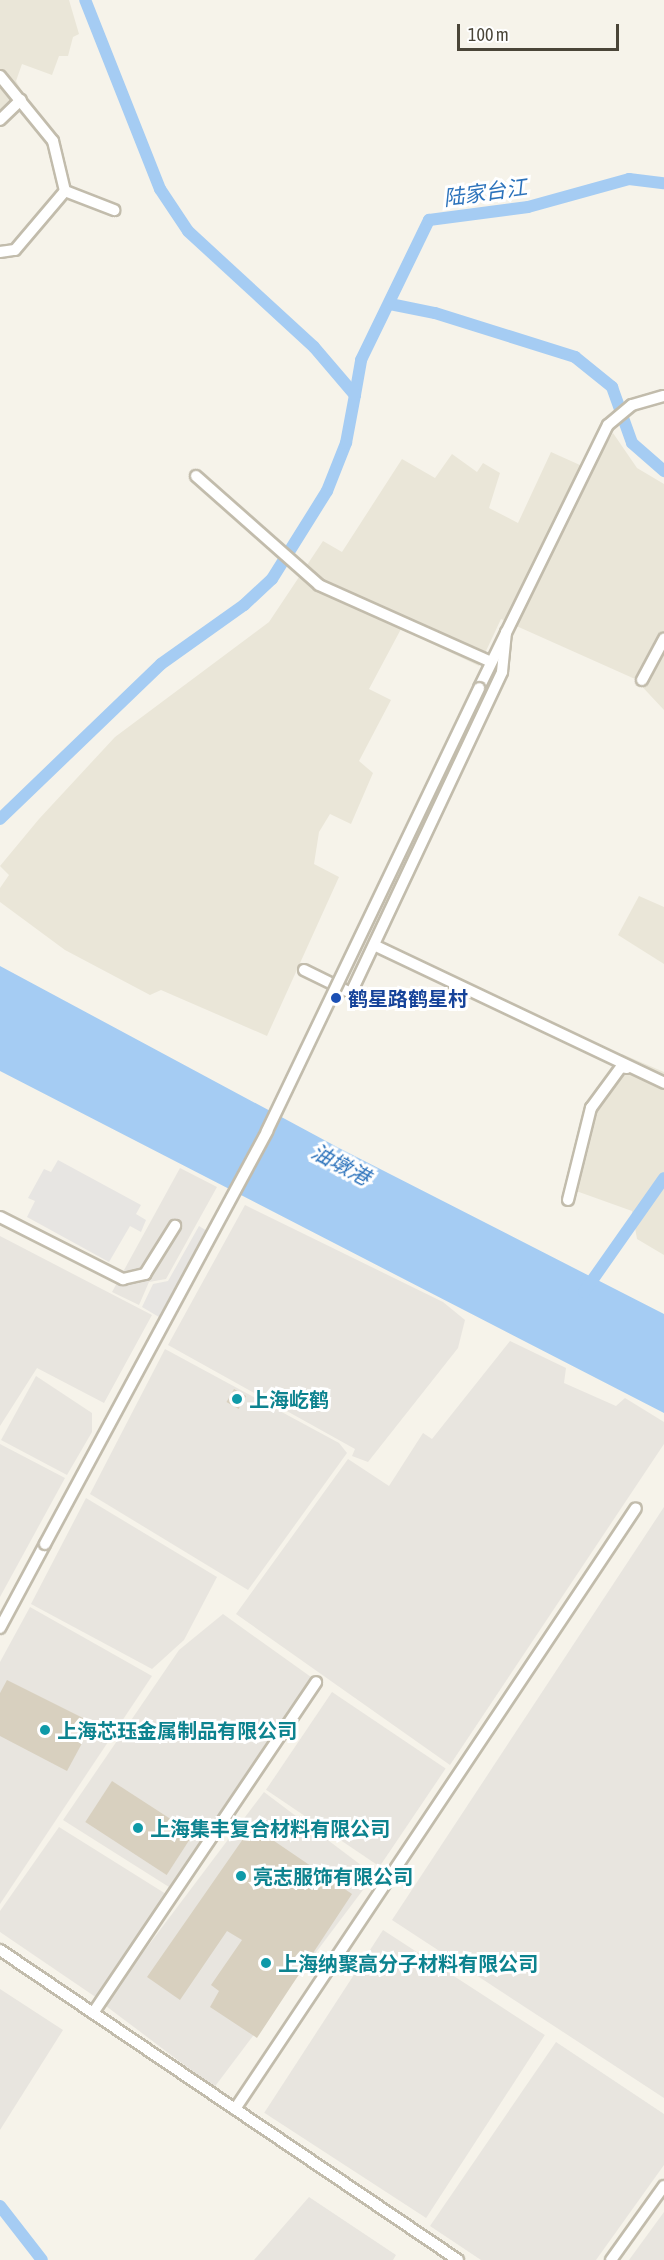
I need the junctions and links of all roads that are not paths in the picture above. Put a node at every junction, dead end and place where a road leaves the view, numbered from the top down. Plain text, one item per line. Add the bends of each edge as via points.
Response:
1 (0, 76) edge
2 (21, 100) junction
3 (0, 120) edge
4 (66, 191) junction
5 (114, 210) dead end
6 (0, 252) edge
7 (664, 396) edge
8 (196, 476) dead end
9 (506, 632) junction
10 (664, 639) edge
11 (491, 662) junction
12 (642, 680) dead end
13 (375, 946) junction
14 (304, 970) dead end
15 (628, 1068) junction
16 (664, 1083) edge
17 (568, 1200) dead end
18 (0, 1217) edge
19 (175, 1226) dead end
20 (636, 1508) dead end
21 (0, 1628) edge
22 (316, 1682) dead end
23 (0, 1950) edge
24 (93, 2013) junction
25 (235, 2109) junction
26 (664, 2186) edge
27 (458, 2260) edge
28 (611, 2260) edge

1 - 2 street
2 - 3 street
2 - 4 street via 53,141
4 - 5 street
4 - 6 street via 15,250
7 - 9 street via 632,405 614,418
8 - 11 street via 306,575 360,606
9 - 11 street
9 - 13 street via 502,672
10 - 12 street
11 - 21 street, bridge via 267,1131
13 - 14 street via 351,993
13 - 15 street
15 - 16 street
15 - 17 street via 621,1067 591,1108
18 - 19 street via 123,1280 145,1274
20 - 25 street
22 - 24 street
23 - 24 street
24 - 25 street
25 - 27 street
26 - 28 street

